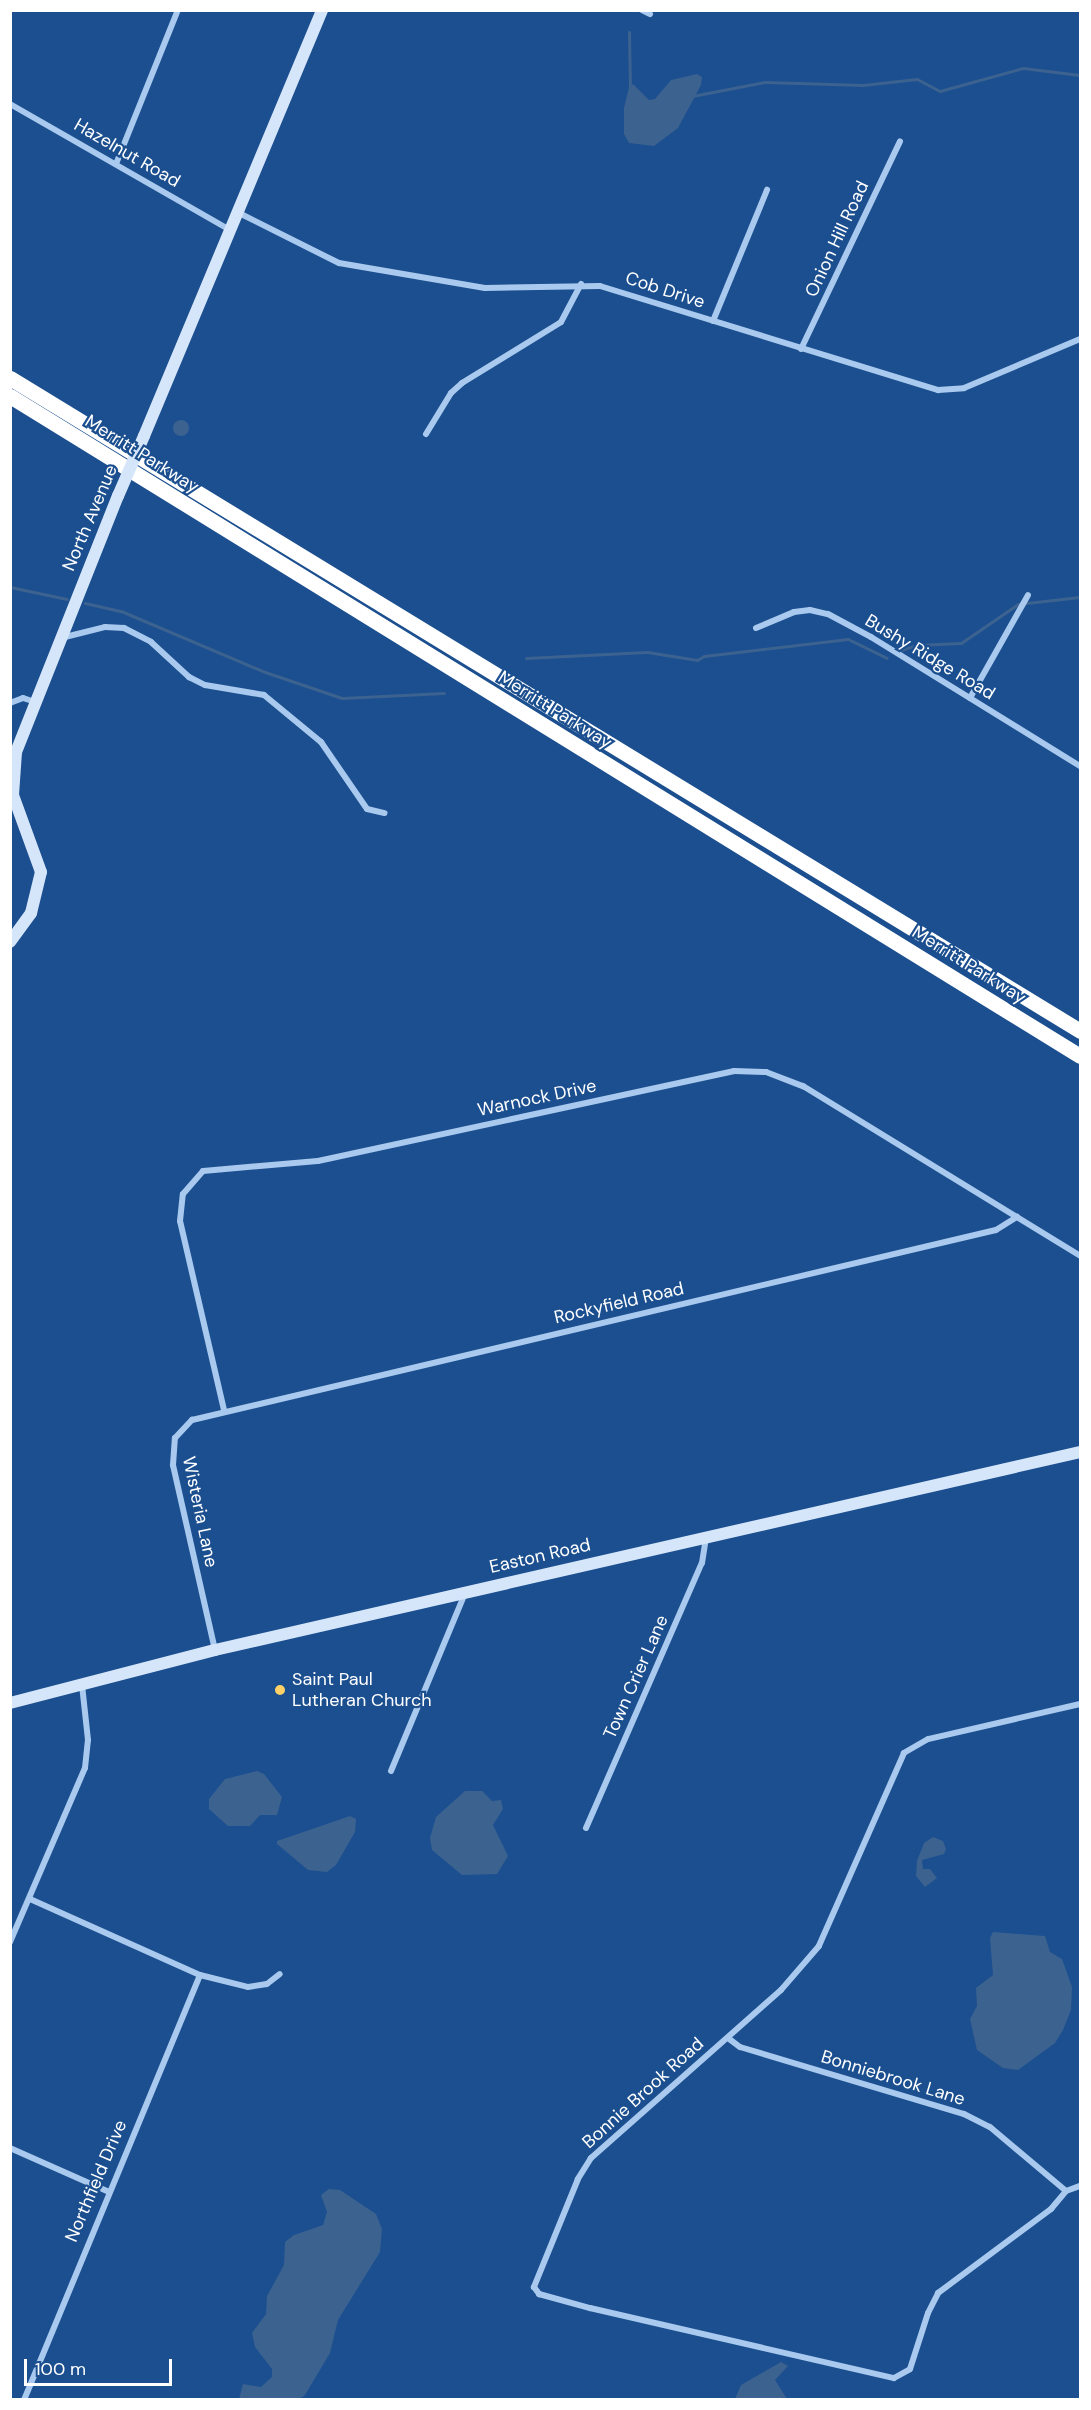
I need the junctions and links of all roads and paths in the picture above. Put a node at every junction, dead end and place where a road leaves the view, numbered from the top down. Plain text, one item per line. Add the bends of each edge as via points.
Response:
1 (178, 10) edge
2 (322, 10) edge
3 (642, 10) edge
4 (650, 14) dead end
5 (10, 104) edge
6 (900, 141) dead end
7 (116, 164) junction
8 (767, 190) dead end
9 (235, 211) junction
10 (228, 229) junction
11 (581, 284) junction
12 (713, 321) junction
13 (1080, 339) edge
14 (801, 349) junction
15 (10, 378) edge
16 (10, 396) edge
17 (426, 434) dead end
18 (1027, 596) dead end
19 (756, 628) dead end
20 (60, 638) junction
21 (970, 698) junction
22 (35, 702) junction
23 (10, 703) edge
24 (13, 752) edge
25 (1080, 766) edge
26 (385, 813) dead end
27 (10, 942) edge
28 (1080, 1031) edge
29 (1080, 1056) edge
30 (1017, 1217) junction
31 (1080, 1256) edge
32 (224, 1410) junction
33 (1080, 1452) edge
34 (706, 1537) junction
35 (465, 1592) junction
36 (215, 1650) junction
37 (82, 1685) junction
38 (10, 1703) edge
39 (1080, 1704) edge
40 (391, 1771) dead end
41 (588, 1824) dead end
42 (30, 1899) junction
43 (10, 1942) edge
44 (280, 1974) dead end
45 (200, 1976) junction
46 (728, 2038) junction
47 (10, 2148) edge
48 (1080, 2186) edge
49 (107, 2191) junction
50 (1066, 2191) junction
51 (24, 2400) edge

1 - 7 street
2 - 9 main road, North Avenue
3 - 4 street
5 - 7 street, Hazelnut Road
6 - 14 street, Onion Hill Road
7 - 10 street, Hazelnut Road
8 - 12 street
9 - 10 main road, North Avenue
9 - 11 street, Cob Drive via 319,256 366,269 485,288
10 - 20 main road, North Avenue, bridge
11 - 12 street, Cob Drive via 616,290
11 - 17 street via 561,322 462,383 451,393
12 - 14 street, Cob Drive
13 - 14 street, Cob Drive via 984,381 949,391
15 - 28 highway, Merritt Parkway
16 - 29 highway, Merritt Parkway
18 - 21 street
19 - 21 street, Bushy Ridge Road via 794,612 820,612 871,637
20 - 22 main road, North Avenue
20 - 26 street via 105,627 124,628 151,642 197,681 264,695 321,742 367,809
21 - 25 street, Bushy Ridge Road
22 - 23 street via 16,699
22 - 24 main road, North Avenue
24 - 27 main road, North Avenue via 13,795 35,847 41,879 31,913
30 - 31 street, Warnock Drive
30 - 32 street, Rockyfield Road via 1003,1228 976,1235
30 - 32 street, Warnock Drive via 803,1086 753,1070 699,1078 318,1161 203,1172 183,1194 180,1221
32 - 36 street, Wisteria Lane via 184,1425 172,1449
33 - 34 main road, Easton Road
34 - 35 main road, Easton Road
34 - 41 street, Town Crier Lane via 702,1563
35 - 36 main road, Easton Road
35 - 40 street
36 - 37 main road, Easton Road
37 - 38 main road, Easton Road
37 - 42 street via 88,1754
39 - 46 street, Bonnie Brook Road via 928,1739 904,1753 819,1946 781,1990
42 - 43 street
42 - 45 street
44 - 45 street via 267,1984 248,1987
45 - 49 street, Northfield Drive
46 - 50 street, Bonniebrook Lane via 740,2047 964,2114 990,2127
46 - 50 street, Bonnie Brook Road via 584,2168 540,2270 534,2287 539,2294 894,2378 910,2369 938,2293 1051,2209
47 - 49 street
48 - 50 street, Bonnie Brook Road
49 - 51 street, Northfield Drive

